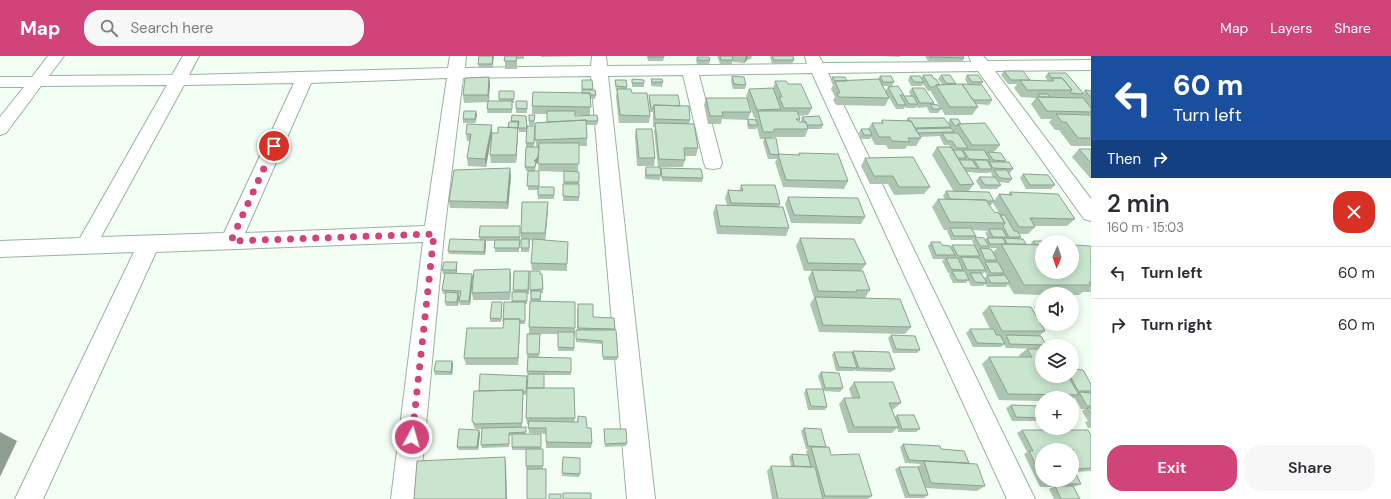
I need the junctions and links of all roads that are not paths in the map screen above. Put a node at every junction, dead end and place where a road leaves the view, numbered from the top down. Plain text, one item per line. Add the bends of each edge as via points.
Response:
1 (56, 56) edge
2 (191, 56) edge
3 (979, 61) edge
4 (814, 62) edge
5 (456, 64) edge
6 (599, 64) edge
7 (1091, 65) edge
8 (690, 70) junction
9 (305, 78) junction
10 (179, 79) junction
11 (36, 81) junction
12 (0, 82) edge
13 (0, 129) edge
14 (713, 163) dead end
15 (1091, 214) edge
16 (434, 234) junction
17 (231, 241) junction
18 (149, 243) junction
19 (86, 246) junction
20 (0, 249) edge
21 (29, 499) edge
22 (405, 499) edge
23 (641, 499) edge
24 (1020, 499) edge

1 - 11 street
2 - 10 street
3 - 4 street
3 - 7 street
3 - 15 street
4 - 8 street
4 - 24 street
5 - 6 street
5 - 9 street
5 - 16 street
6 - 8 street
6 - 23 street
8 - 14 street
9 - 10 street
9 - 17 street
10 - 11 street
10 - 19 street
11 - 12 street
11 - 13 street
16 - 17 street
16 - 22 street
17 - 18 street
18 - 19 street
18 - 21 street
19 - 20 street

